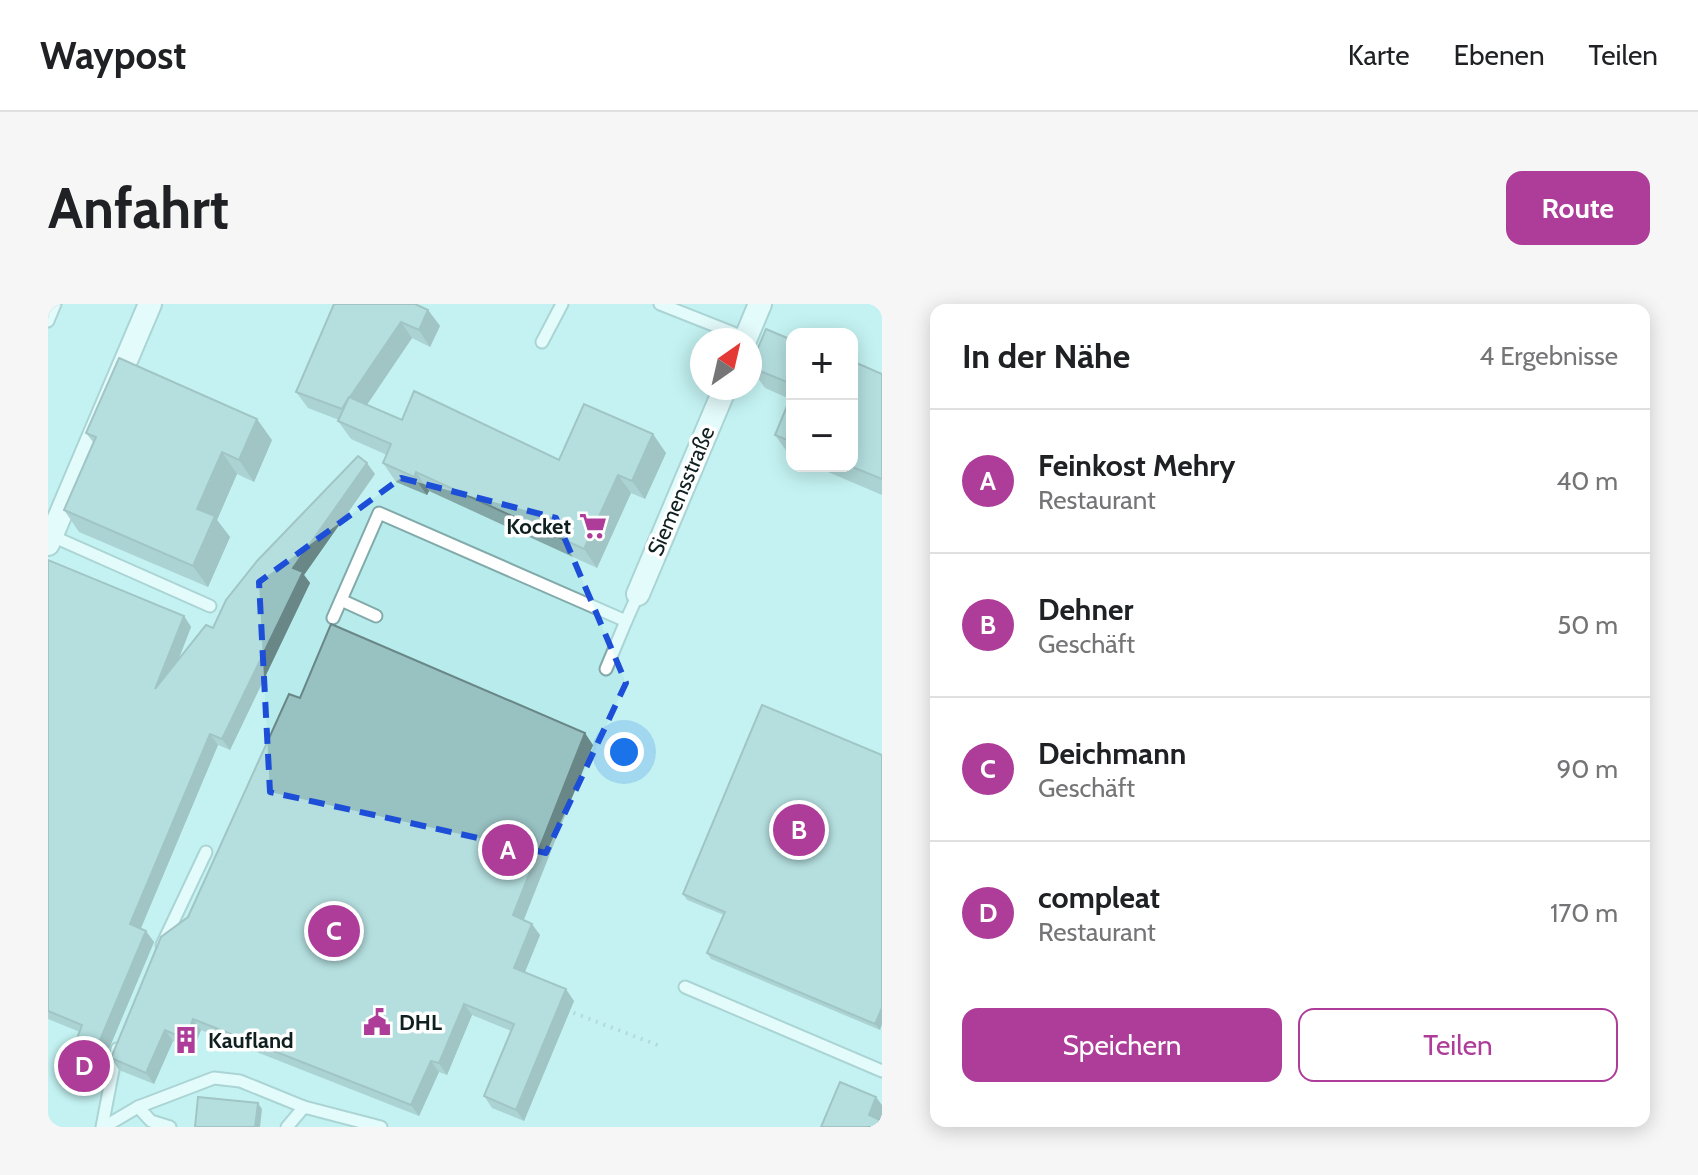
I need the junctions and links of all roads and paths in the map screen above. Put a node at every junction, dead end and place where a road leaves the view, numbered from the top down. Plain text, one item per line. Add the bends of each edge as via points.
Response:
1 (55, 304) edge
2 (150, 304) edge
3 (562, 304) edge
4 (660, 304) edge
5 (760, 304) edge
6 (48, 321) edge
7 (718, 328) edge
8 (750, 328) edge
9 (542, 342) dead end
10 (720, 400) edge
11 (50, 540) edge
12 (638, 594) joint
13 (341, 600) junction
14 (210, 606) dead end
15 (376, 616) dead end
16 (333, 618) dead end
17 (626, 621) junction
18 (606, 669) dead end
19 (206, 852) dead end
20 (156, 958) edge
21 (685, 987) dead end
22 (554, 1006) edge
23 (125, 1031) edge
24 (660, 1046) dead end
25 (882, 1071) edge
26 (138, 1107) junction
27 (304, 1107) junction
28 (103, 1127) edge
29 (170, 1127) edge
30 (287, 1127) edge
31 (381, 1127) edge

1 - 6 lane
2 - 11 street
3 - 9 lane
4 - 7 lane
5 - 8 street
10 - 12 street, Siemensstraße
11 - 14 lane
12 - 17 lane
13 - 15 lane
13 - 16 lane
13 - 17 lane via 379,513
17 - 18 lane
19 - 20 lane
21 - 25 lane
22 - 24 path
23 - 28 lane via 112,1060
26 - 27 lane via 214,1078 240,1081
26 - 28 lane
26 - 29 lane via 151,1121
27 - 30 lane
27 - 31 lane

